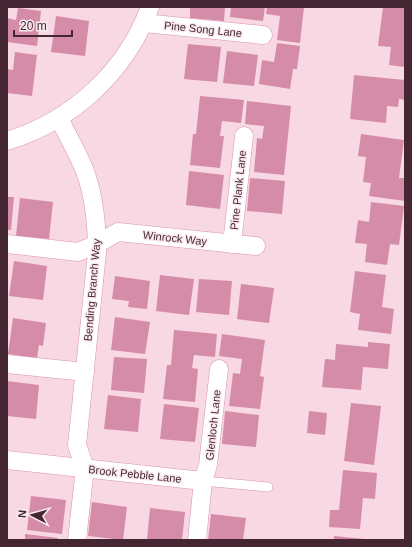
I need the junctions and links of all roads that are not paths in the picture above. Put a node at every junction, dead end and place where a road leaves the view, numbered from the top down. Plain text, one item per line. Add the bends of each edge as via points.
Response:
1 (147, 15) edge
2 (263, 35) dead end
3 (59, 118) junction
4 (244, 136) dead end
5 (7, 141) edge
6 (7, 244) edge
7 (97, 244) junction
8 (232, 244) junction
9 (256, 246) dead end
10 (7, 364) edge
11 (219, 369) dead end
12 (85, 372) junction
13 (7, 460) edge
14 (85, 468) junction
15 (203, 481) junction
16 (268, 487) dead end
17 (77, 540) edge
18 (197, 540) edge

1 - 2 street, Pine Song Lane
1 - 3 street via 129,50 110,75 88,97
3 - 5 street
3 - 7 street, Bending Branch Way via 86,173 93,201
4 - 8 street, Pine Plank Lane
6 - 7 street, Winrock Way via 78,252
7 - 8 street, Winrock Way via 118,232
7 - 12 street, Bending Branch Way
8 - 9 street, Winrock Way
10 - 12 street
11 - 15 street, Glenloch Lane via 208,465
12 - 14 street, Bending Branch Way via 77,445
13 - 14 street, Brook Pebble Lane
14 - 15 street, Brook Pebble Lane
14 - 17 street
15 - 16 lane
15 - 18 street

